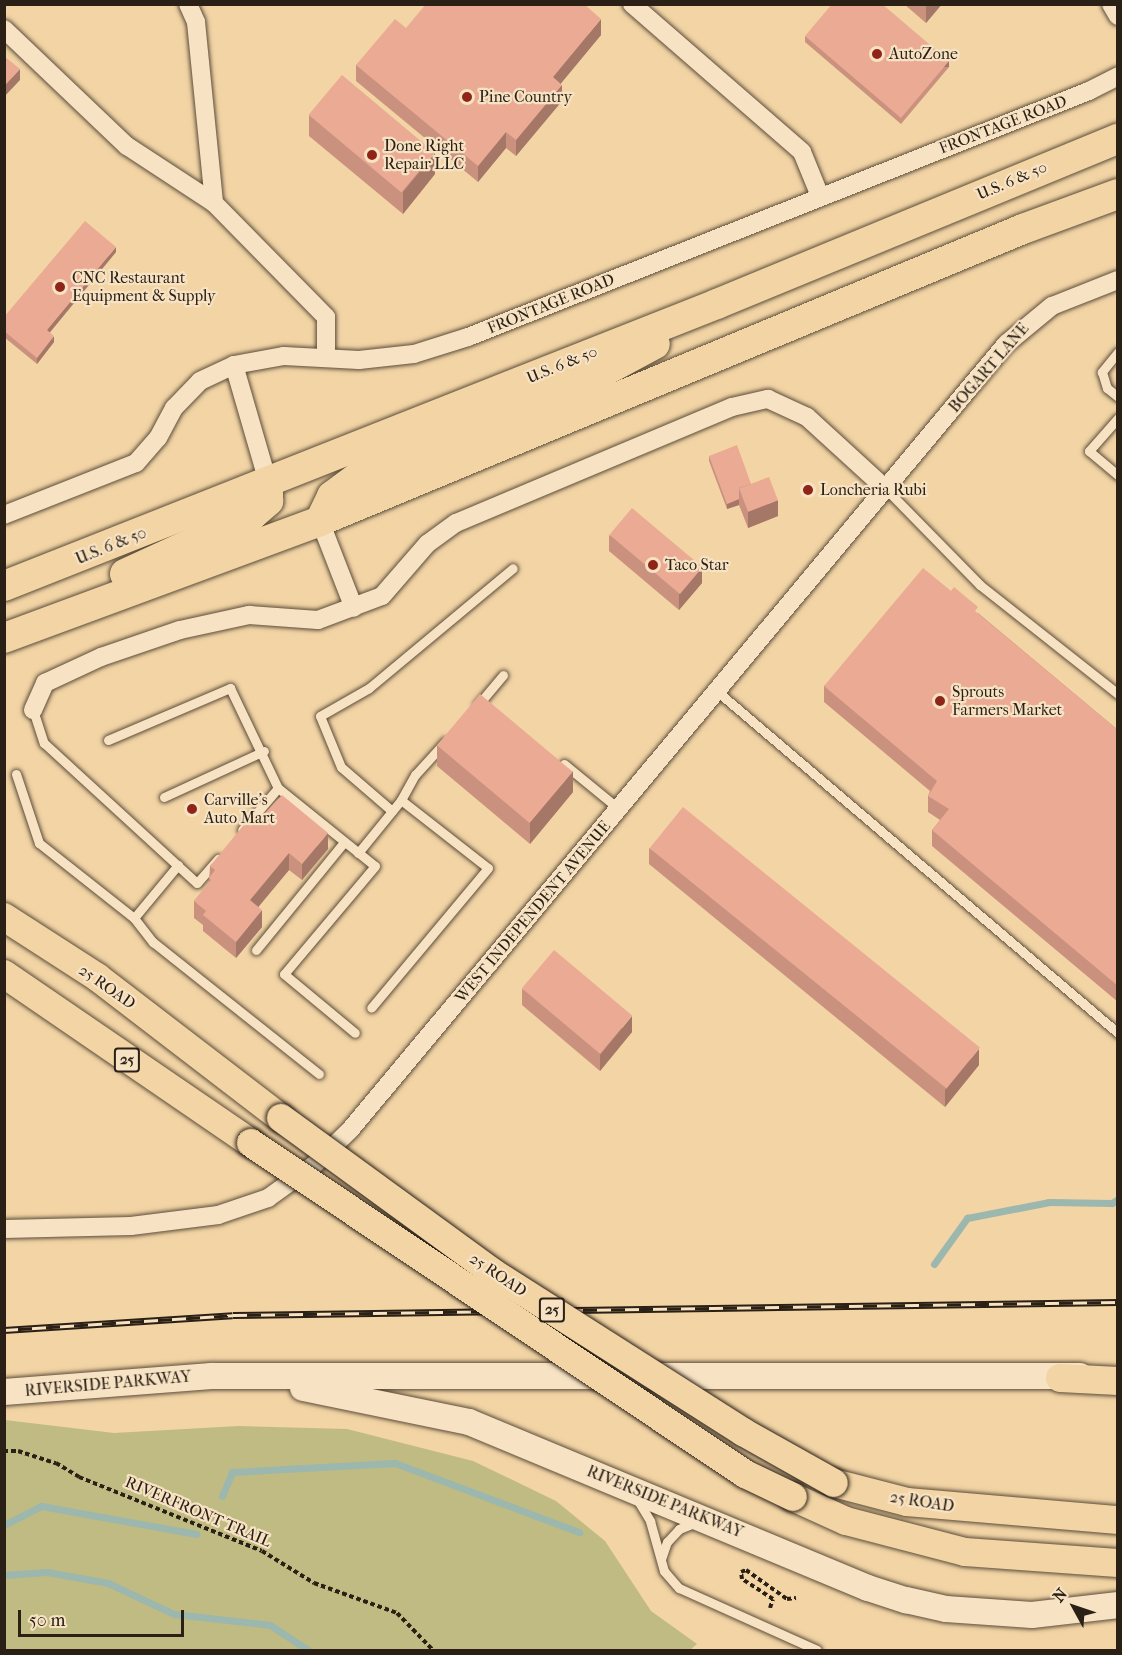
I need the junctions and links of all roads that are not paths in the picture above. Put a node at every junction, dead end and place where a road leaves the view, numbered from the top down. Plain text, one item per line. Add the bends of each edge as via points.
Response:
1 (188, 4) edge
2 (632, 4) edge
3 (1111, 4) edge
4 (1118, 16) edge
5 (4, 28) edge
6 (1118, 76) edge
7 (1118, 139) edge
8 (1118, 194) edge
9 (820, 196) junction
10 (214, 203) junction
11 (1118, 280) edge
12 (717, 304) junction
13 (1118, 352) edge
14 (326, 358) junction
15 (234, 365) junction
16 (1118, 397) edge
17 (1118, 418) edge
18 (1118, 475) edge
19 (268, 482) junction
20 (887, 490) junction
21 (4, 515) edge
22 (320, 521) junction
23 (513, 568) dead end
24 (4, 586) edge
25 (354, 608) junction
26 (60, 619) junction
27 (4, 638) edge
28 (504, 675) dead end
29 (718, 692) junction
30 (1118, 694) edge
31 (483, 699) junction
32 (492, 706) edge
33 (33, 710) joint
34 (468, 716) edge
35 (453, 733) edge
36 (108, 740) dead end
37 (264, 751) junction
38 (555, 757) edge
39 (16, 774) dead end
40 (278, 788) junction
41 (164, 796) dead end
42 (401, 800) junction
43 (619, 809) junction
44 (392, 811) junction
45 (234, 839) edge
46 (344, 842) junction
47 (227, 848) edge
48 (358, 853) junction
49 (178, 865) junction
50 (4, 917) edge
51 (134, 918) junction
52 (256, 950) dead end
53 (4, 974) edge
54 (371, 1008) dead end
55 (355, 1033) dead end
56 (1118, 1033) edge
57 (319, 1074) dead end
58 (4, 1229) edge
59 (1118, 1372) edge
60 (211, 1376) junction
61 (1060, 1378) junction
62 (1118, 1381) edge
63 (4, 1392) edge
64 (626, 1486) junction
65 (1118, 1501) edge
66 (1022, 1515) junction
67 (708, 1520) junction
68 (1118, 1520) edge
69 (1118, 1556) edge
70 (661, 1559) junction
71 (1089, 1559) junction
72 (1118, 1563) edge
73 (1118, 1605) edge
74 (817, 1650) edge

1 - 10 street via 196,22
2 - 9 street via 802,152
3 - 4 street
5 - 10 street via 127,146
6 - 9 street, FRONTAGE ROAD via 1089,91
7 - 12 highway, U.S. 6 & 50
8 - 22 highway via 1023,229
9 - 14 street, FRONTAGE ROAD via 468,338 414,354 359,360
10 - 14 street via 326,317
11 - 20 street, BOGART LANE via 1083,291 1029,322
12 - 19 highway, U.S. 6 & 50
12 - 22 highway via 632,359 571,389 370,468 332,496
13 - 16 lane via 1102,372 1107,388
14 - 15 street, FRONTAGE ROAD via 284,356
15 - 19 street
15 - 21 street, FRONTAGE ROAD via 200,381 174,408 158,438 136,463
17 - 18 lane via 1089,451
19 - 24 highway, U.S. 6 & 50
19 - 26 highway via 268,501 251,516 108,580
20 - 25 street via 807,417 768,399 732,407 456,523 427,544 382,597
20 - 29 street, WEST INDEPENDENT AVENUE
20 - 30 lane via 980,585
22 - 25 street
22 - 26 highway
23 - 44 lane via 369,688 320,716 341,767
25 - 33 street via 318,620 249,615 180,630 100,657 45,683
26 - 27 highway
28 - 31 lane
29 - 43 street, WEST INDEPENDENT AVENUE
29 - 56 lane
31 - 32 lane
31 - 34 lane
33 - 49 lane via 44,743
35 - 42 lane via 415,776
36 - 37 lane via 230,688
37 - 40 lane
37 - 41 lane
38 - 43 lane
39 - 51 lane via 39,843
40 - 45 lane
40 - 46 lane
42 - 44 lane
42 - 54 lane via 488,868
43 - 58 street, WEST INDEPENDENT AVENUE via 350,1130 284,1189 249,1206 180,1222
44 - 48 lane
46 - 48 lane
46 - 52 lane
47 - 49 lane via 197,883
48 - 55 lane via 375,866 284,974
49 - 51 lane
50 - 66 main road, 25 ROAD / 25, bridge via 97,977 281,1119 492,1272 743,1432 834,1483 907,1502
51 - 57 lane via 153,942
53 - 71 main road, 25 ROAD / 25, bridge via 744,1474 846,1521 965,1552
59 - 61 main road, RIVERSIDE PARKWAY
60 - 61 main road, RIVERSIDE PARKWAY via 857,1373
60 - 63 main road, RIVERSIDE PARKWAY
60 - 64 main road, RIVERSIDE PARKWAY via 331,1391 469,1422
61 - 62 main road
64 - 67 main road, RIVERSIDE PARKWAY
64 - 70 lane via 650,1521
65 - 66 main road via 1087,1509
66 - 68 main road, 25 ROAD / 25
67 - 70 lane via 679,1529 667,1542
67 - 73 main road, RIVERSIDE PARKWAY via 868,1588 946,1609 1032,1616
69 - 71 main road
70 - 74 lane via 670,1580 690,1595
71 - 72 main road, 25 ROAD / 25

